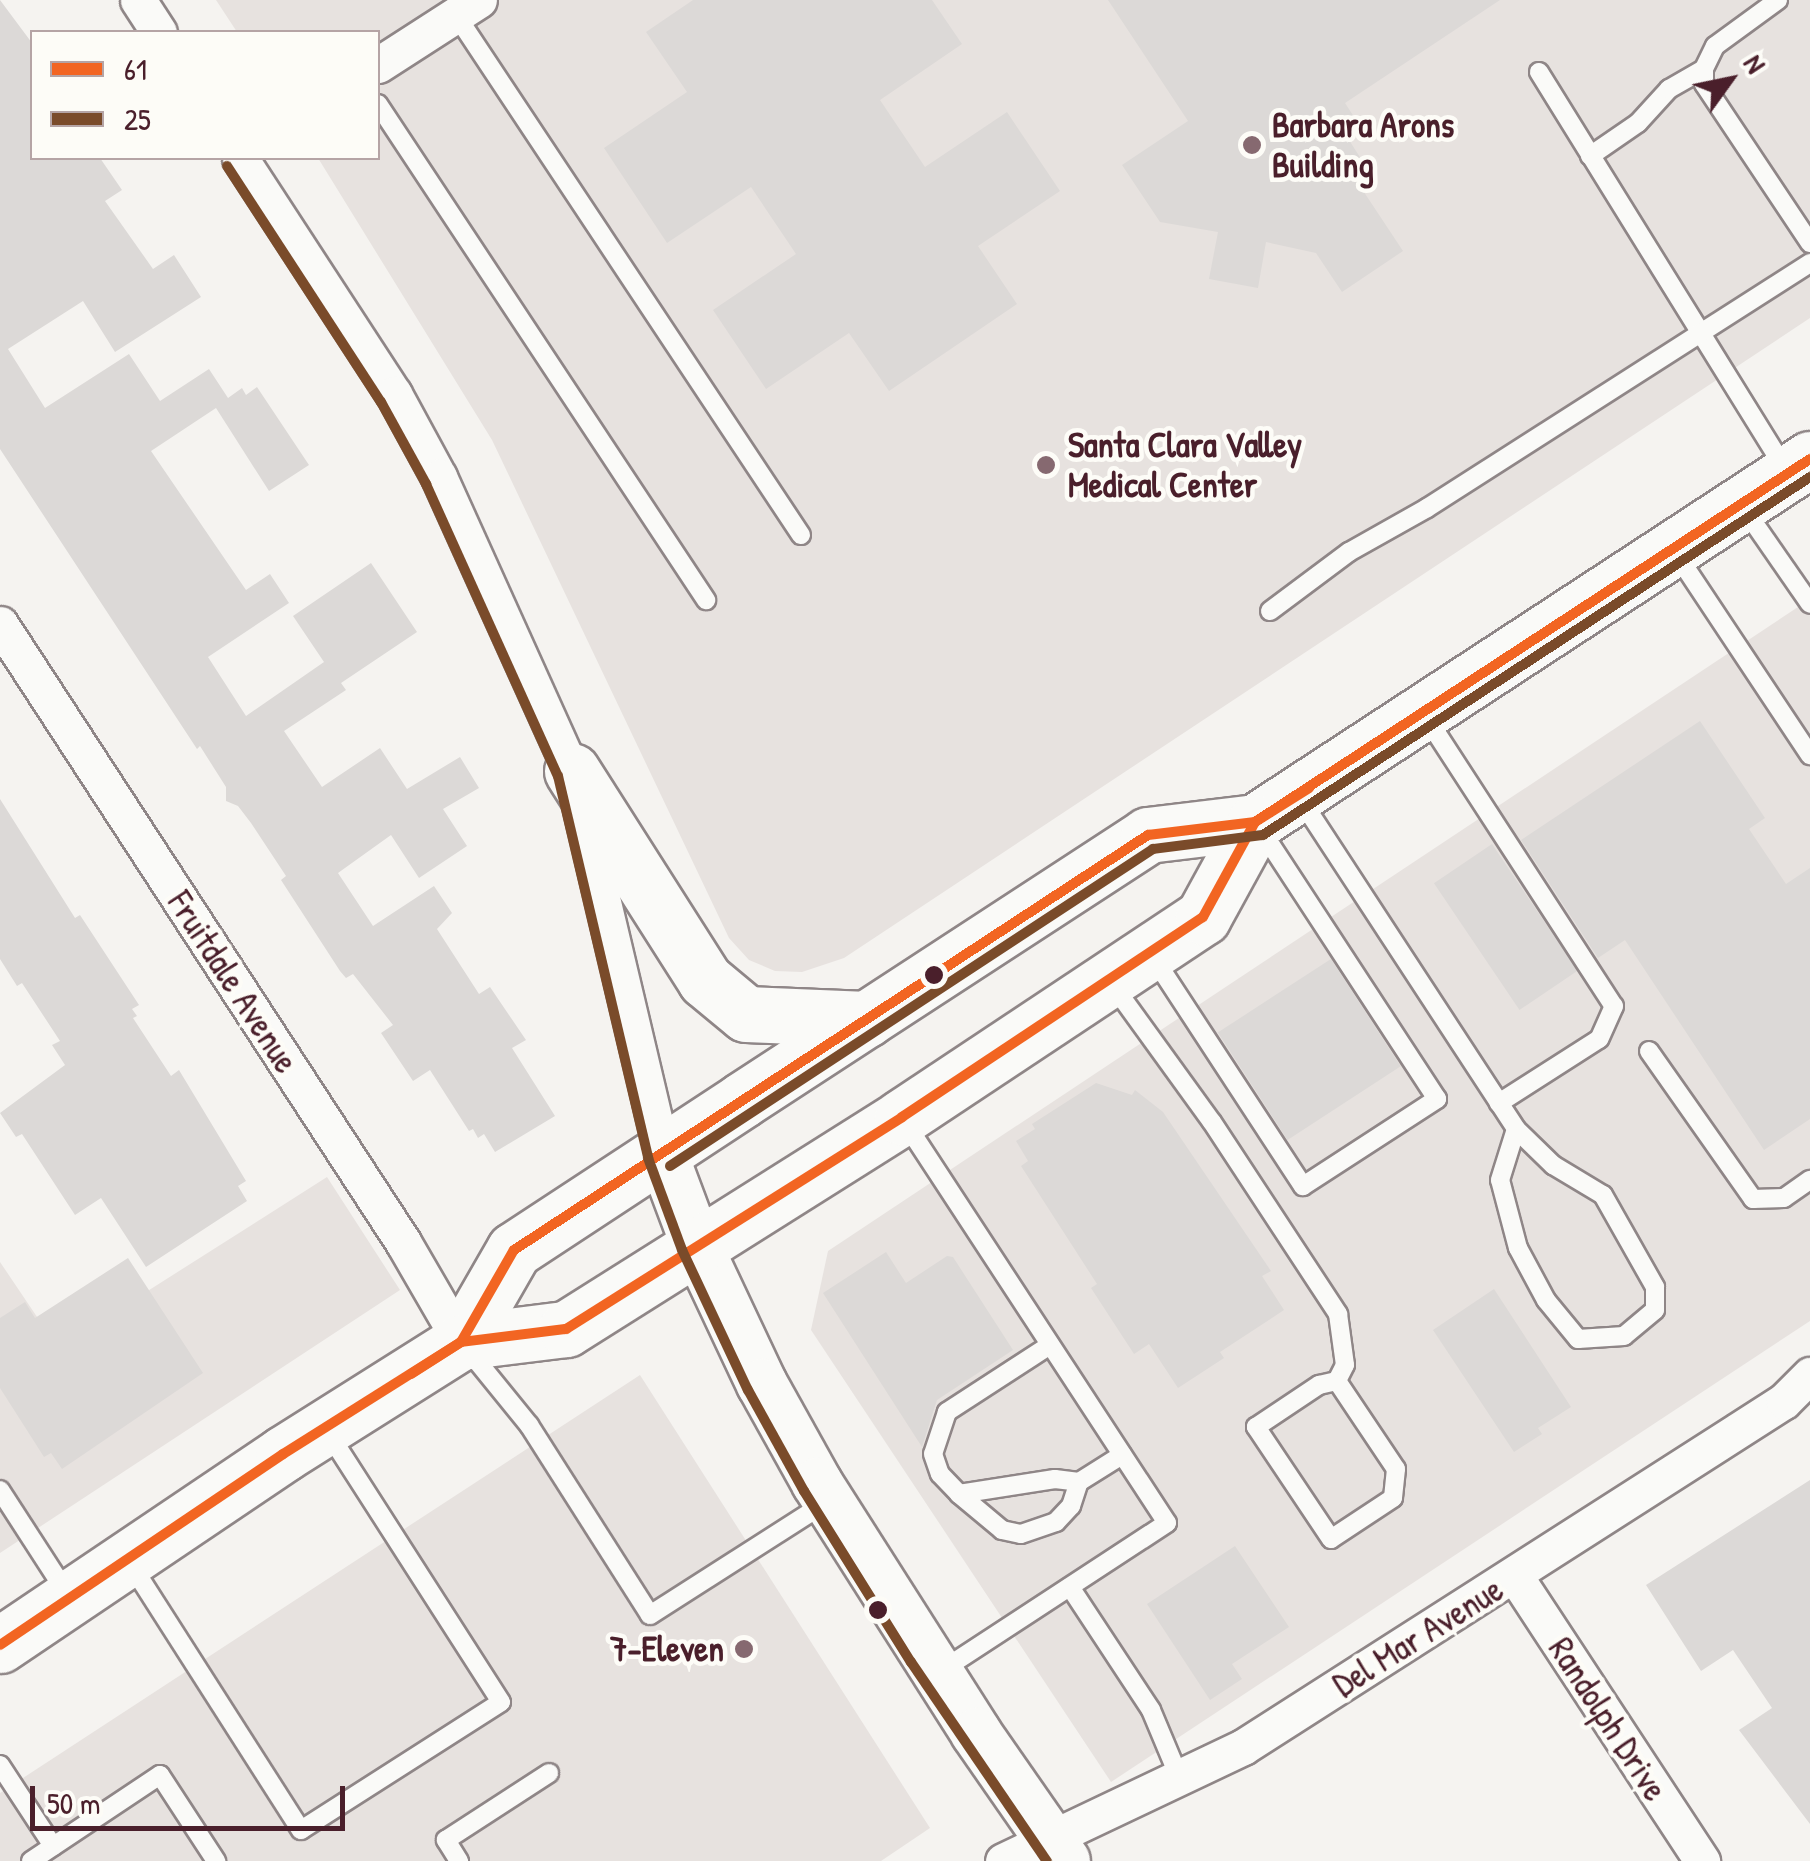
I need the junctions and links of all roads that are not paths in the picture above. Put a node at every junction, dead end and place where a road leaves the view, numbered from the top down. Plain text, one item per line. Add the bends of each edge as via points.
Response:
1 (138, 0) edge
2 (1778, 0) edge
3 (468, 8) edge
4 (158, 30) edge
5 (380, 65) edge
6 (1704, 68) junction
7 (1539, 72) dead end
8 (380, 107) edge
9 (1590, 156) junction
10 (241, 160) edge
11 (1810, 244) edge
12 (1810, 263) edge
13 (1701, 336) junction
14 (1799, 466) edge
15 (1741, 504) junction
16 (800, 536) dead end
17 (1673, 549) junction
18 (706, 600) dead end
19 (1810, 604) edge
20 (1270, 611) dead end
21 (0, 624) edge
22 (1424, 714) junction
23 (1810, 755) edge
24 (572, 771) junction
25 (1276, 808) junction
26 (1130, 966) junction
27 (867, 1019) junction
28 (1649, 1050) dead end
29 (1500, 1103) junction
30 (902, 1117) junction
31 (1516, 1129) junction
32 (662, 1153) junction
33 (1810, 1180) edge
34 (696, 1244) junction
35 (461, 1342) junction
36 (1050, 1344) junction
37 (1810, 1375) edge
38 (1337, 1382) junction
39 (325, 1429) junction
40 (1122, 1454) junction
41 (1080, 1482) junction
42 (0, 1490) edge
43 (959, 1494) junction
44 (828, 1501) junction
45 (128, 1561) junction
46 (1515, 1576) junction
47 (1070, 1587) junction
48 (70, 1599) junction
49 (0, 1645) edge
50 (937, 1674) junction
51 (0, 1765) edge
52 (549, 1773) dead end
53 (1180, 1777) junction
54 (53, 1846) junction
55 (1058, 1850) edge
56 (31, 1861) edge
57 (216, 1861) edge
58 (459, 1861) edge
59 (1003, 1861) edge
60 (1702, 1861) edge

1 - 4 street
2 - 6 lane via 1715,46
3 - 5 street
3 - 16 lane
6 - 9 lane
6 - 11 lane via 1704,84
7 - 9 lane
8 - 18 lane
9 - 13 lane
10 - 24 street via 430,460
12 - 13 lane
13 - 14 lane
13 - 20 lane via 1349,552
14 - 15 main road
15 - 17 main road
15 - 19 lane
17 - 22 main road
17 - 23 lane
21 - 35 street, Fruitdale Avenue via 403,1242
22 - 25 main road
22 - 29 lane via 1614,1006 1598,1039
24 - 27 main road via 705,980 746,1014
24 - 32 street
25 - 26 main road via 1203,917
25 - 26 lane via 1436,1099 1303,1186
25 - 27 main road via 1148,835
25 - 29 lane
26 - 30 main road
26 - 38 lane via 1212,1122 1338,1314 1345,1365
27 - 32 main road
28 - 33 lane via 1753,1199 1784,1198
29 - 31 lane
30 - 34 main road
30 - 36 lane
31 - 31 lane via 1552,1165 1603,1195 1655,1287 1656,1310 1624,1336 1578,1339 1527,1265 1500,1180
32 - 34 street
32 - 35 main road via 514,1250
34 - 35 main road via 566,1328
34 - 44 street via 762,1384
35 - 39 main road
35 - 44 lane via 529,1425 650,1614
36 - 40 lane
36 - 43 lane via 947,1412 933,1454 940,1474
37 - 46 street, Del Mar Avenue via 1784,1401
38 - 38 lane via 1396,1469 1393,1498 1331,1539 1256,1426 1319,1386
39 - 45 main road
39 - 45 lane via 501,1702 301,1830
40 - 41 lane
40 - 47 lane via 1167,1523
41 - 43 lane
41 - 43 lane via 1056,1522 1021,1534 1002,1530
42 - 48 lane
44 - 50 street
45 - 48 main road
46 - 53 street, Del Mar Avenue via 1243,1747
46 - 60 street, Randolph Drive
47 - 50 lane
47 - 53 lane via 1151,1710
48 - 49 main road
50 - 55 street
51 - 54 lane
52 - 58 lane via 446,1840
53 - 55 street, Del Mar Avenue
54 - 56 lane
54 - 57 lane via 160,1775
55 - 59 street, Del Mar Avenue

